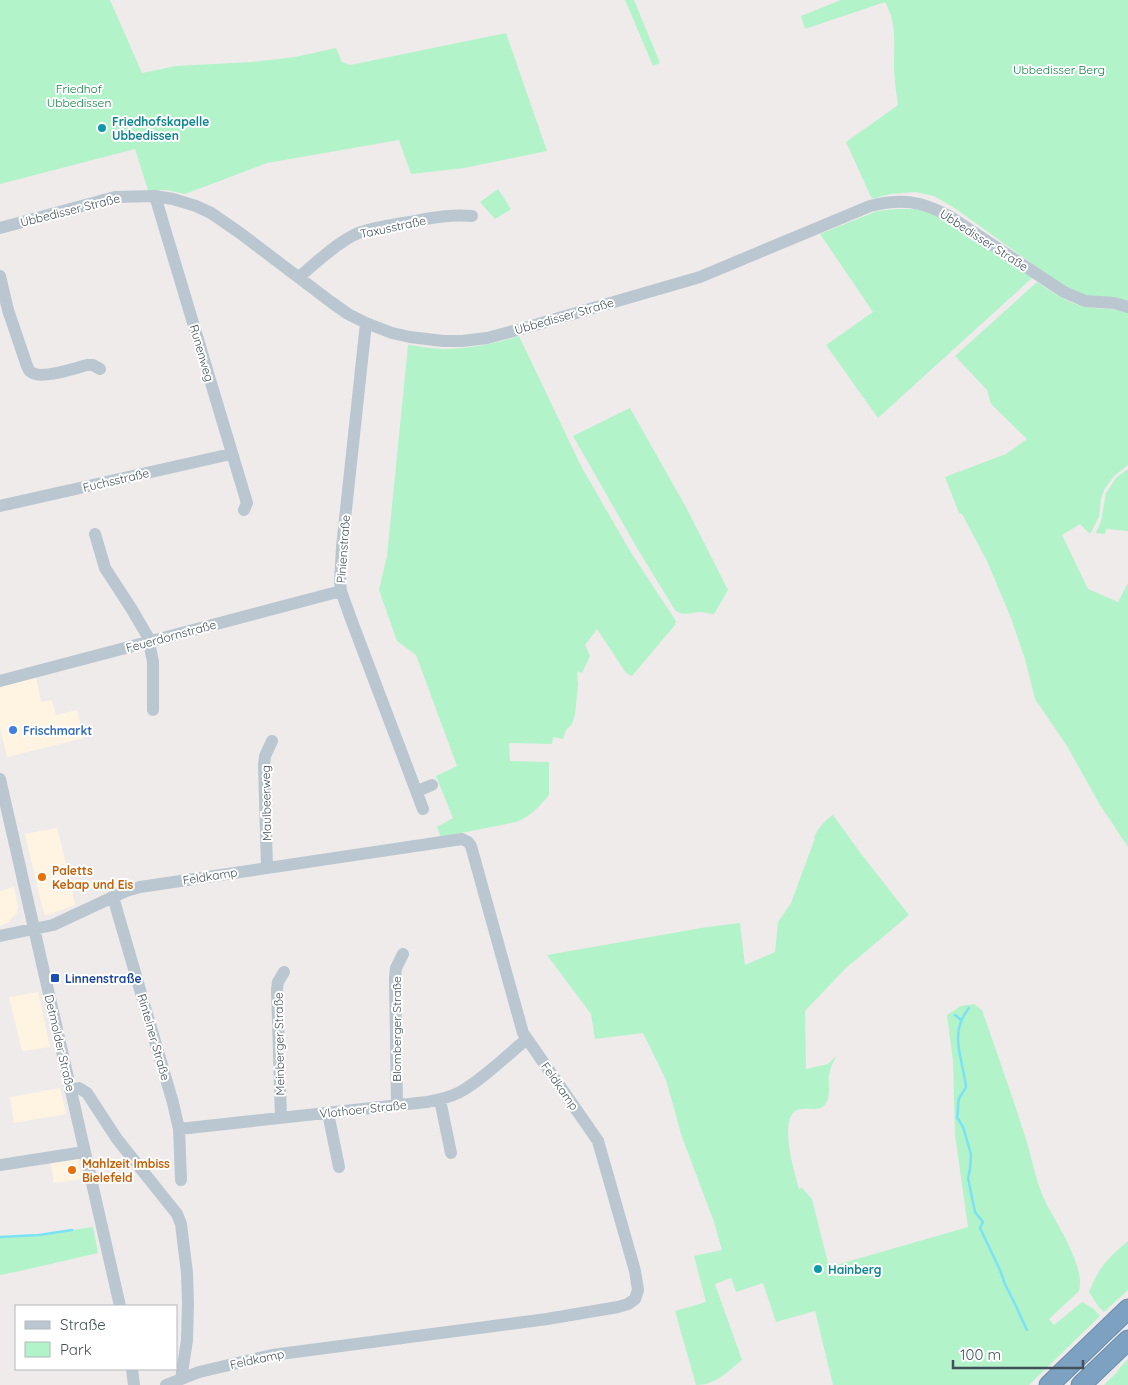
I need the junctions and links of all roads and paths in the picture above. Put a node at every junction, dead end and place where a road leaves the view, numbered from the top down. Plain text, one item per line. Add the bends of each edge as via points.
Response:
1 (155, 196) junction
2 (472, 216) dead end
3 (0, 228) edge
4 (0, 276) edge
5 (299, 277) junction
6 (1128, 306) edge
7 (366, 323) junction
8 (100, 369) dead end
9 (231, 454) junction
10 (0, 506) edge
11 (244, 510) dead end
12 (95, 534) dead end
13 (341, 591) junction
14 (149, 642) junction
15 (0, 682) edge
16 (153, 710) dead end
17 (272, 741) dead end
18 (0, 780) edge
19 (432, 785) dead end
20 (417, 791) junction
21 (424, 809) dead end
22 (267, 868) junction
23 (113, 897) junction
24 (34, 930) junction
25 (0, 936) edge
26 (403, 954) dead end
27 (284, 972) dead end
28 (526, 1039) junction
29 (70, 1090) junction
30 (440, 1100) junction
31 (397, 1105) junction
32 (328, 1113) junction
33 (281, 1118) junction
34 (179, 1129) junction
35 (84, 1152) junction
36 (451, 1153) dead end
37 (0, 1164) edge
38 (340, 1167) dead end
39 (181, 1180) dead end
40 (120, 1305) edge
41 (1128, 1310) edge
42 (1128, 1340) edge
43 (132, 1370) edge
44 (181, 1379) junction
45 (134, 1385) edge
46 (166, 1385) edge
47 (1049, 1385) edge
48 (1081, 1385) edge

1 - 3 street, Ubbedisser Straße via 99,198
1 - 5 street, Ubbedisser Straße via 174,199 211,213
1 - 9 street, Runenweg
2 - 5 street, Taxusstraße via 450,215 360,233 334,248
4 - 8 street via 8,310 31,372 44,375 87,366
5 - 7 street, Ubbedisser Straße via 330,302
6 - 7 street, Ubbedisser Straße via 1075,298 934,207 896,201 870,206 700,277 486,338 462,341 427,339 392,333
7 - 13 street, Pinienstraße via 342,548
9 - 10 street, Fuchsstraße
9 - 11 street, Runenweg via 247,503
12 - 14 street via 105,568 145,630
13 - 14 street, Feuerdornstraße
13 - 20 street, Pinienstraße
14 - 15 street, Feuerdornstraße
14 - 16 street via 153,662
17 - 22 street, Maulbeerweg via 264,765
18 - 24 street, Detmolder Straße
19 - 20 street
20 - 21 street, Pinienstraße
22 - 23 street, Feldkamp via 140,887
22 - 28 street, Feldkamp via 458,839 466,841 471,846
23 - 24 street, Feldkamp via 61,922
23 - 34 street, Rintelner Straße
24 - 25 street
24 - 29 street, Detmolder Straße
26 - 31 street, Blomberger Straße via 395,978
27 - 33 street, Meinberger Straße via 277,989
28 - 30 street, Vlothoer Straße via 474,1083
28 - 44 street, Feldkamp via 598,1141 635,1271 638,1290 635,1300 618,1307 547,1319 272,1355
29 - 35 street, Detmolder Straße
29 - 44 street via 79,1088 87,1093 117,1139 180,1219 188,1304
30 - 31 street, Vlothoer Straße
30 - 36 street
31 - 32 street, Vlothoer Straße
32 - 33 street, Vlothoer Straße
32 - 38 street
33 - 34 street, Vlothoer Straße
34 - 39 street, Rintelner Straße
35 - 37 street
35 - 40 street, Detmolder Straße
41 - 47 highway
42 - 48 highway
43 - 45 street
44 - 46 street, Feldkamp

